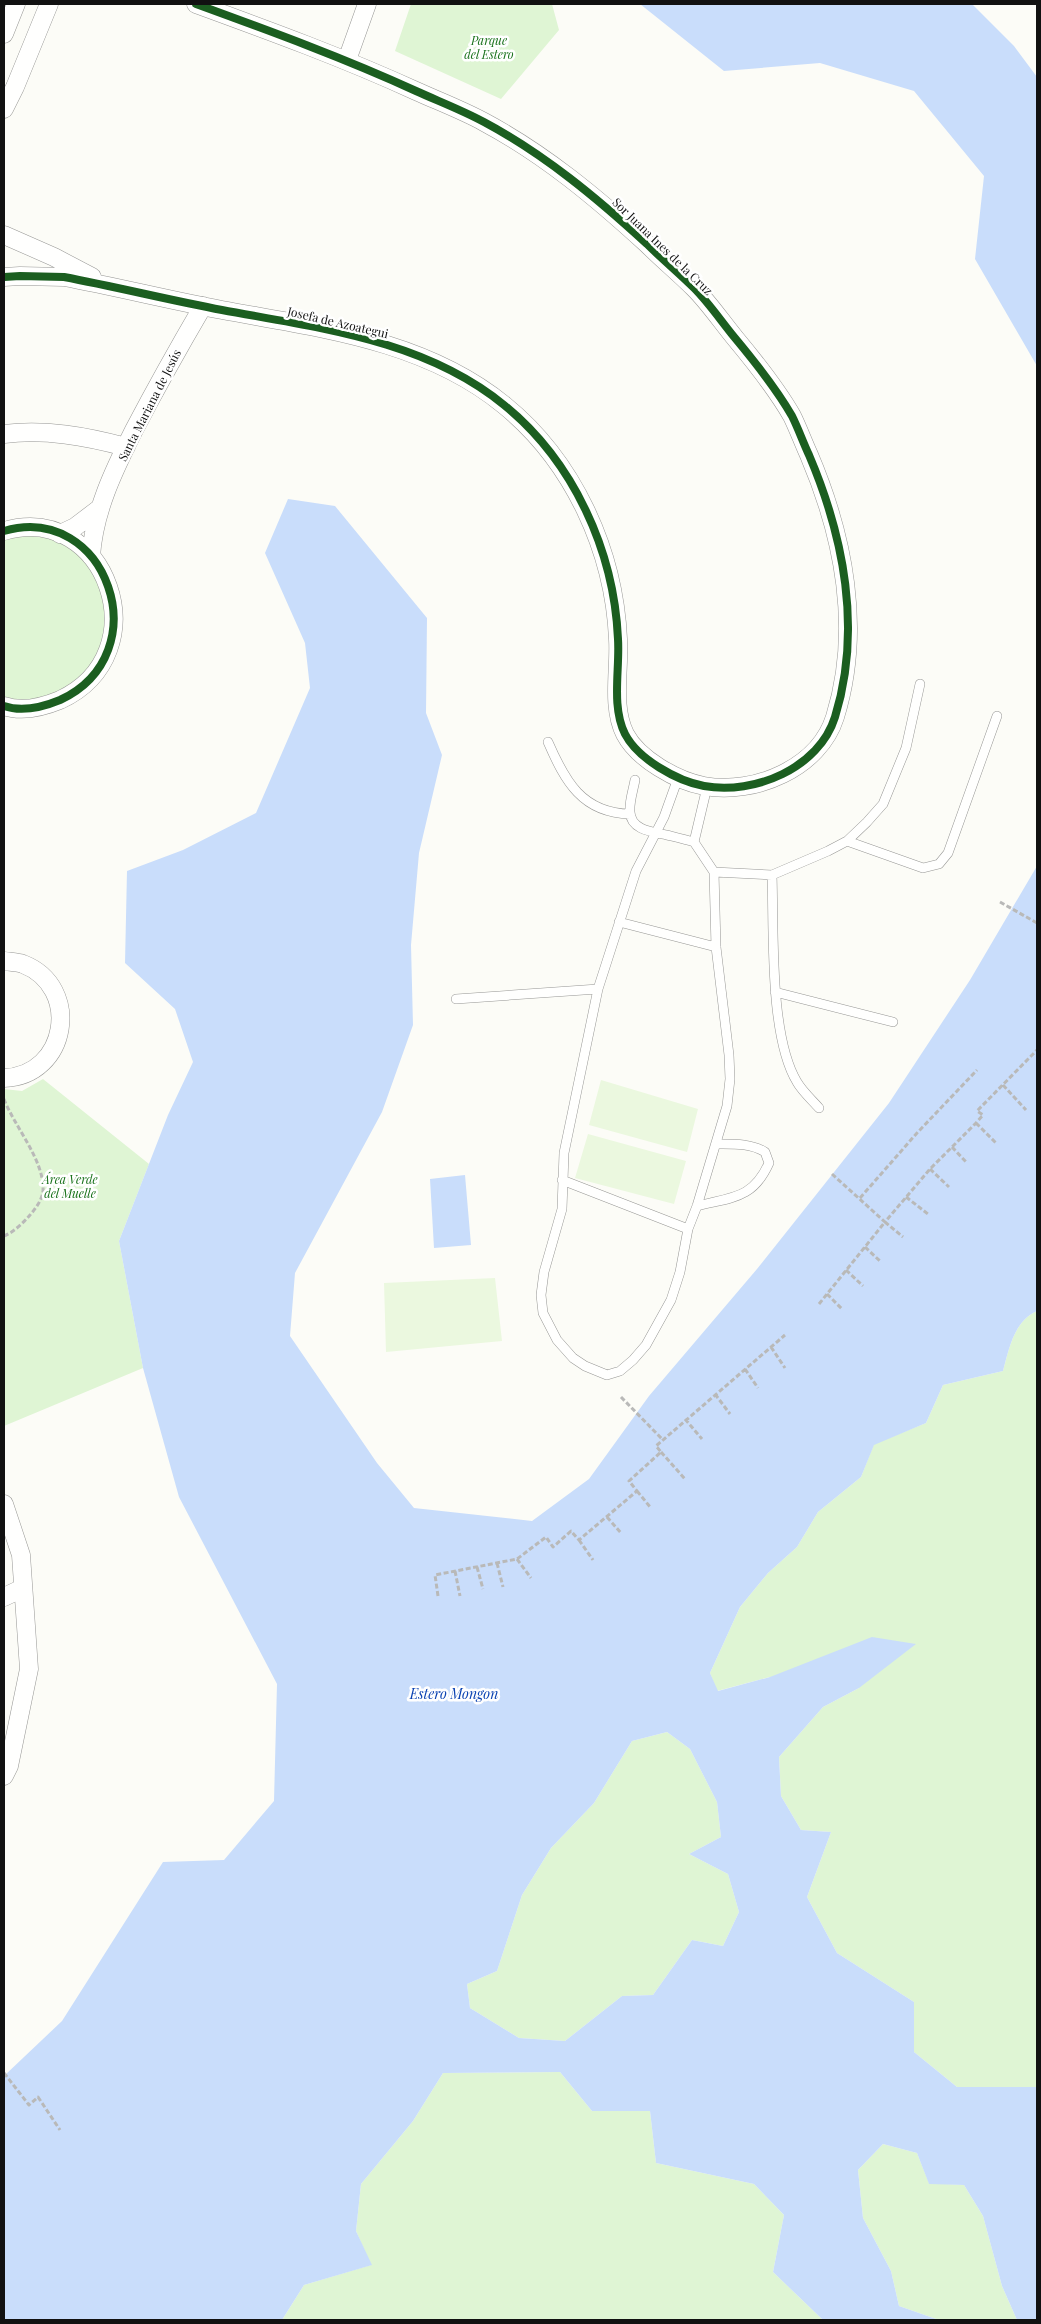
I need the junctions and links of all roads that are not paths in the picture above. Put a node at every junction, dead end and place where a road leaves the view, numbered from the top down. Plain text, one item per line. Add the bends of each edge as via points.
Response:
1 (16, 4) edge
2 (48, 4) edge
3 (196, 4) edge
4 (367, 4) edge
5 (4, 34) edge
6 (347, 60) junction
7 (4, 109) edge
8 (4, 235) edge
9 (4, 277) edge
10 (108, 285) junction
11 (203, 306) junction
12 (4, 434) edge
13 (126, 447) junction
14 (100, 507) junction
15 (4, 531) edge
16 (60, 534) junction
17 (91, 556) junction
18 (920, 684) dead end
19 (5, 708) edge
20 (997, 716) dead end
21 (548, 742) dead end
22 (819, 748) joint
23 (678, 778) junction
24 (635, 780) dead end
25 (707, 787) junction
26 (630, 814) junction
27 (656, 834) junction
28 (847, 840) junction
29 (694, 842) junction
30 (714, 872) junction
31 (772, 875) junction
32 (619, 922) junction
33 (716, 947) junction
34 (4, 960) edge
35 (598, 989) junction
36 (776, 992) junction
37 (456, 999) dead end
38 (892, 1022) dead end
39 (4, 1078) edge
40 (819, 1108) dead end
41 (716, 1144) junction
42 (562, 1180) junction
43 (697, 1206) junction
44 (688, 1229) junction
45 (4, 1504) edge
46 (24, 1588) junction
47 (4, 1597) edge
48 (4, 1776) edge

1 - 5 street
2 - 7 street
3 - 6 street, Sor Juana Ines de la Cruz
4 - 6 street
6 - 22 street, Sor Juana Ines de la Cruz via 483,121 546,160 604,204 696,290 754,362 791,415 819,480 842,552 847,616 846,655 834,721
8 - 10 street
9 - 10 street via 64,277
10 - 11 street, Josefa de Azoategui
11 - 13 street, Santa Mariana de Jesús via 162,375
11 - 23 street, Josefa de Azoategui via 344,333 395,347 465,377 531,429 572,486 593,524 604,555 618,623 618,713 624,731 637,752
12 - 13 street via 32,430 75,435
13 - 14 street, Santa Mariana de Jesús
14 - 16 street, Santa Mariana de Jesús via 75,528
14 - 17 street, Santa Mariana de Jesús via 93,531
15 - 16 street via 15,528
16 - 17 street
17 - 19 street via 105,576 114,607 113,639 99,669 76,692 46,706
18 - 28 lane via 906,748 883,804
20 - 28 lane via 948,853 938,864 923,868
21 - 26 lane via 561,771 579,794 605,811
22 - 25 street, Josefa de Azoategui via 799,765 753,785
23 - 25 street, Josefa de Azoategui
23 - 27 lane
24 - 26 lane
25 - 29 lane
26 - 27 lane via 639,827
27 - 29 lane
27 - 32 lane via 636,871
28 - 31 lane
29 - 30 lane
30 - 31 lane
30 - 33 lane
31 - 36 lane
32 - 33 lane
32 - 35 lane
33 - 41 lane via 730,1079 727,1106
34 - 39 street via 39,972 52,986 59,1004 61,1023 57,1042 47,1058 32,1070
35 - 37 lane
35 - 42 lane via 564,1153
36 - 38 lane
36 - 40 lane via 784,1048 797,1082
41 - 43 lane
41 - 43 lane via 758,1147 765,1152 769,1163 753,1189
42 - 44 lane
42 - 44 lane via 562,1209 544,1272 543,1313 557,1340 573,1358 596,1372 607,1375 620,1371 646,1345 671,1300
43 - 44 lane
45 - 46 street via 21,1555
46 - 47 street
46 - 48 street via 29,1669 9,1766

